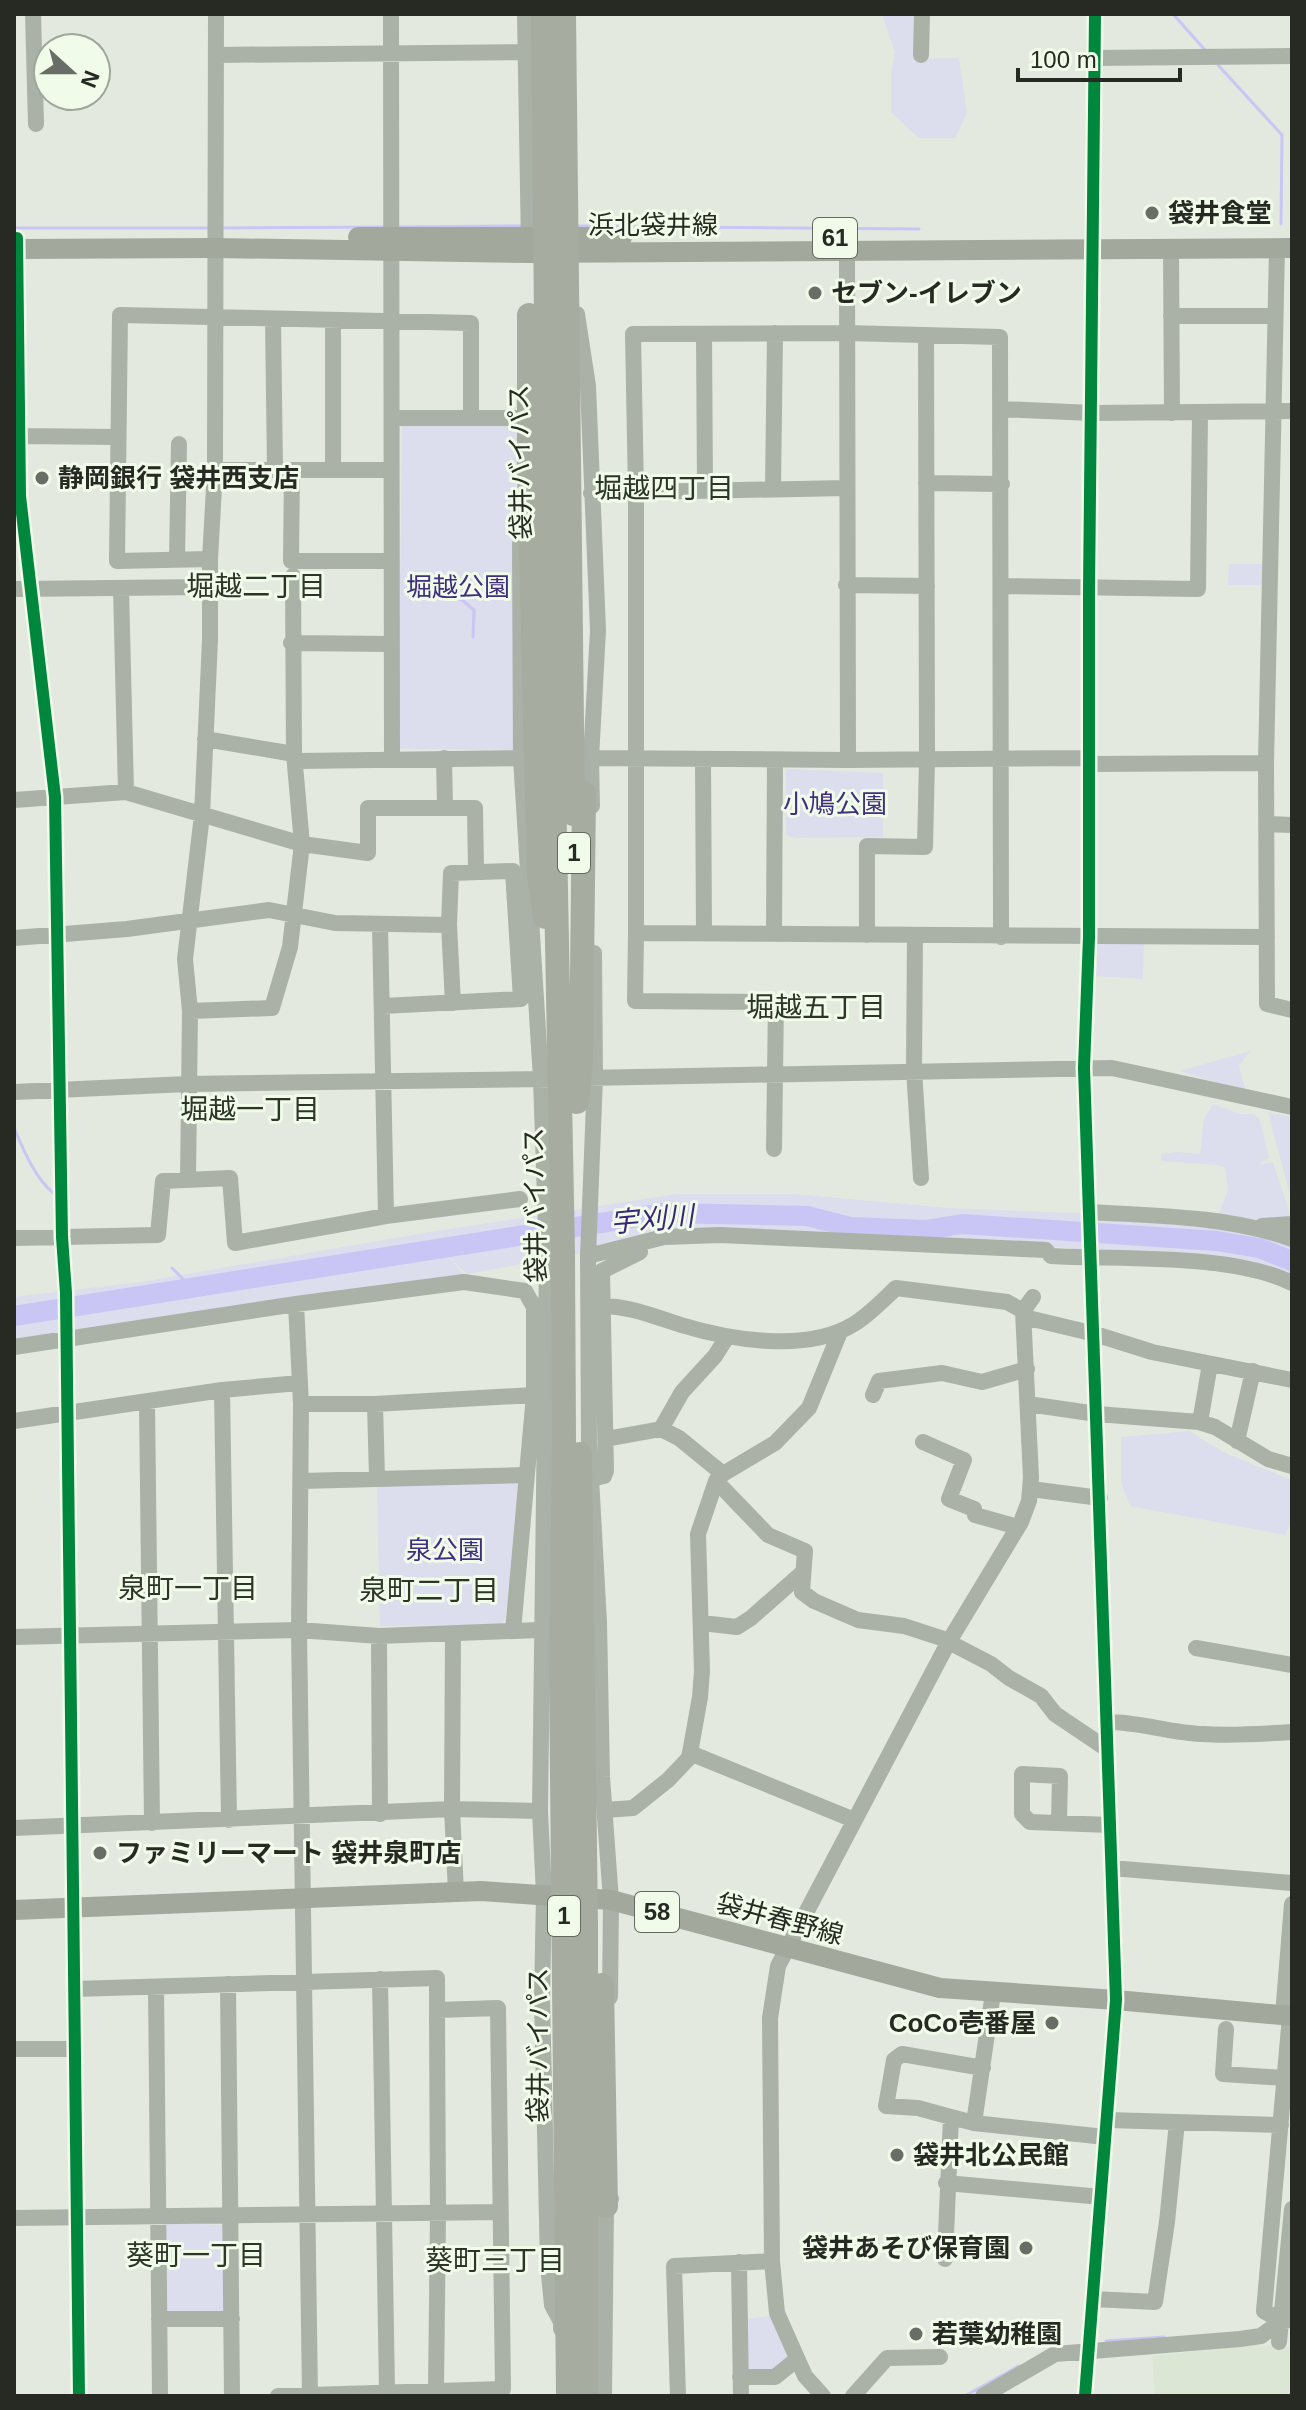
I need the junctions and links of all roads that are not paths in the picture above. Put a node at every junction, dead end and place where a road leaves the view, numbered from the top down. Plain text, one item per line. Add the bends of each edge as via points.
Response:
1 (33, 14) edge
2 (216, 14) edge
3 (391, 14) edge
4 (525, 14) edge
5 (543, 14) edge
6 (564, 14) edge
7 (574, 14) edge
8 (922, 14) edge
9 (1095, 14) edge
10 (524, 52) junction
11 (216, 55) junction
12 (390, 55) junction
13 (921, 55) dead end
14 (1292, 56) edge
15 (1094, 58) junction
16 (36, 124) dead end
17 (215, 242) junction
18 (577, 243) junction
19 (16, 244) edge
20 (390, 245) junction
21 (528, 245) junction
22 (1287, 245) edge
23 (1092, 246) junction
24 (1171, 249) junction
25 (847, 252) junction
26 (577, 314) junction
27 (1171, 316) junction
28 (1275, 316) junction
29 (214, 319) junction
30 (273, 320) junction
31 (333, 320) junction
32 (391, 321) junction
33 (775, 333) junction
34 (847, 333) junction
35 (704, 334) junction
36 (926, 335) junction
37 (529, 379) junction
38 (1002, 409) junction
39 (1272, 411) junction
40 (1292, 411) edge
41 (1092, 413) junction
42 (1172, 413) junction
43 (1200, 413) junction
44 (392, 418) junction
45 (471, 418) junction
46 (523, 418) junction
47 (19, 436) junction
48 (117, 437) junction
49 (179, 444) dead end
50 (215, 470) junction
51 (275, 470) junction
52 (292, 470) junction
53 (333, 470) junction
54 (391, 470) junction
55 (926, 483) junction
56 (1002, 484) junction
57 (845, 488) junction
58 (773, 489) junction
59 (705, 491) junction
60 (636, 492) junction
61 (591, 493) junction
62 (210, 559) junction
63 (177, 560) junction
64 (391, 561) junction
65 (293, 576) dead end
66 (846, 585) junction
67 (927, 586) junction
68 (1002, 586) junction
69 (209, 587) junction
70 (121, 588) junction
71 (22, 589) edge
72 (1089, 589) junction
73 (291, 643) junction
74 (390, 644) junction
75 (205, 739) junction
76 (295, 758) junction
77 (444, 758) junction
78 (521, 758) junction
79 (591, 758) junction
80 (637, 758) junction
81 (1001, 758) junction
82 (392, 759) junction
83 (703, 759) junction
84 (927, 759) junction
85 (775, 760) junction
86 (848, 760) junction
87 (1090, 761) junction
88 (1266, 763) junction
89 (126, 792) junction
90 (55, 797) junction
91 (14, 800) edge
92 (445, 807) junction
93 (202, 815) junction
94 (1267, 824) junction
95 (1292, 825) edge
96 (302, 844) junction
97 (476, 871) junction
98 (294, 913) junction
99 (188, 921) junction
100 (380, 925) junction
101 (449, 925) junction
102 (636, 933) junction
103 (704, 933) junction
104 (58, 934) junction
105 (774, 934) junction
106 (867, 935) junction
107 (915, 935) junction
108 (1001, 937) junction
109 (1089, 937) junction
110 (1267, 937) junction
111 (14, 938) edge
112 (453, 1003) junction
113 (383, 1006) junction
114 (1292, 1010) edge
115 (190, 1011) junction
116 (1084, 1068) junction
117 (914, 1070) junction
118 (776, 1074) junction
119 (595, 1078) junction
120 (541, 1079) junction
121 (383, 1082) junction
122 (187, 1084) junction
123 (60, 1090) junction
124 (14, 1092) edge
125 (569, 1102) junction
126 (1292, 1107) edge
127 (774, 1149) dead end
128 (921, 1178) dead end
129 (188, 1180) junction
130 (520, 1199) dead end
131 (1090, 1214) junction
132 (386, 1216) junction
133 (1292, 1224) edge
134 (1250, 1227) junction
135 (62, 1237) junction
136 (664, 1237) junction
137 (14, 1238) edge
138 (1292, 1239) edge
139 (588, 1256) junction
140 (1090, 1258) junction
141 (1292, 1283) edge
142 (296, 1304) junction
143 (601, 1306) junction
144 (1027, 1308) junction
145 (840, 1332) junction
146 (1095, 1334) junction
147 (727, 1337) junction
148 (66, 1341) junction
149 (14, 1347) edge
150 (1210, 1364) junction
151 (1027, 1369) junction
152 (1253, 1371) junction
153 (1292, 1380) edge
154 (299, 1383) junction
155 (222, 1390) junction
156 (534, 1395) junction
157 (873, 1395) dead end
158 (147, 1403) junction
159 (301, 1404) junction
160 (375, 1404) junction
161 (1028, 1404) junction
162 (68, 1412) junction
163 (1097, 1414) junction
164 (14, 1421) edge
165 (1200, 1422) junction
166 (661, 1429) junction
167 (606, 1439) junction
168 (1237, 1441) junction
169 (923, 1442) dead end
170 (1292, 1466) edge
171 (526, 1475) junction
172 (377, 1478) junction
173 (720, 1478) junction
174 (591, 1479) junction
175 (301, 1481) junction
176 (1031, 1489) junction
177 (1100, 1498) junction
178 (1018, 1527) junction
179 (802, 1573) junction
180 (599, 1622) junction
181 (702, 1623) junction
182 (546, 1628) junction
183 (299, 1630) junction
184 (513, 1631) junction
185 (224, 1634) junction
186 (453, 1634) junction
187 (70, 1635) junction
188 (151, 1635) junction
189 (379, 1636) junction
190 (14, 1637) edge
191 (589, 1637) dead end
192 (948, 1643) junction
193 (1196, 1648) dead end
194 (1292, 1665) edge
195 (561, 1674) junction
196 (1108, 1722) junction
197 (1292, 1732) edge
198 (584, 1743) junction
199 (1107, 1749) junction
200 (690, 1753) junction
201 (452, 1809) junction
202 (605, 1810) junction
203 (540, 1811) junction
204 (380, 1814) junction
205 (302, 1817) junction
206 (229, 1820) junction
207 (854, 1820) junction
208 (1059, 1822) dead end
209 (152, 1823) junction
210 (71, 1825) junction
211 (1110, 1825) junction
212 (14, 1828) edge
213 (1111, 1868) junction
214 (1292, 1883) edge
215 (456, 1892) junction
216 (544, 1895) junction
217 (302, 1899) junction
218 (611, 1900) junction
219 (1292, 1904) edge
220 (72, 1907) junction
221 (14, 1910) edge
222 (786, 1948) junction
223 (380, 1979) junction
224 (303, 1981) junction
225 (228, 1984) junction
226 (156, 1987) junction
227 (74, 1989) junction
228 (993, 1993) junction
229 (1116, 2000) junction
230 (437, 2010) junction
231 (1288, 2015) edge
232 (1226, 2029) dead end
233 (14, 2049) edge
234 (74, 2049) junction
235 (983, 2068) junction
236 (1284, 2078) junction
237 (951, 2117) junction
238 (1177, 2122) junction
239 (974, 2123) junction
240 (1106, 2129) junction
241 (1285, 2135) edge
242 (946, 2183) junction
243 (1101, 2197) junction
244 (606, 2206) junction
245 (1292, 2209) edge
246 (499, 2212) junction
247 (309, 2213) junction
248 (438, 2213) junction
249 (383, 2214) junction
250 (231, 2215) junction
251 (159, 2216) junction
252 (14, 2218) edge
253 (79, 2218) junction
254 (1272, 2225) junction
255 (1290, 2227) edge
256 (945, 2259) dead end
257 (772, 2261) junction
258 (739, 2262) junction
259 (1093, 2299) junction
260 (159, 2319) junction
261 (232, 2319) junction
262 (1287, 2320) edge
263 (561, 2322) junction
264 (1279, 2342) dead end
265 (1089, 2351) junction
266 (940, 2357) dead end
267 (796, 2360) junction
268 (740, 2377) junction
269 (436, 2390) junction
270 (387, 2391) junction
271 (79, 2396) edge
272 (160, 2396) edge
273 (232, 2396) edge
274 (278, 2396) edge
275 (310, 2396) edge
276 (561, 2396) edge
277 (568, 2396) edge
278 (586, 2396) edge
279 (604, 2396) edge
280 (678, 2396) edge
281 (741, 2396) edge
282 (823, 2396) edge
283 (853, 2396) edge
284 (983, 2396) edge
285 (1085, 2396) edge

1 - 16 street
2 - 11 street
3 - 12 street
4 - 10 street
5 - 125 highway, 袋井バイパス / 1 via 547,407
6 - 125 highway, 袋井バイパス / 1
7 - 18 street
8 - 13 street
9 - 15 street
10 - 12 street
10 - 21 street
11 - 12 street
11 - 17 street
12 - 20 street
14 - 15 street
15 - 23 street
17 - 19 main road, 浜北袋井線 / 61
17 - 20 main road, 浜北袋井線 / 61
17 - 29 street
18 - 21 main road, 浜北袋井線 / 61
18 - 23 main road, 浜北袋井線 / 61
18 - 25 main road, 浜北袋井線 / 61
18 - 26 highway
19 - 47 street
20 - 21 main road, 浜北袋井線 / 61
20 - 32 street
21 - 37 highway
22 - 23 main road, 浜北袋井線 / 61
22 - 24 main road, 浜北袋井線 / 61
22 - 28 street
23 - 24 main road, 浜北袋井線 / 61
23 - 25 main road, 浜北袋井線 / 61
23 - 41 street
24 - 27 street
25 - 34 street
26 - 61 street via 588,386
26 - 125 highway via 585,840 581,1064
27 - 28 street
27 - 42 street
28 - 39 street
29 - 30 street
29 - 48 street via 120,315
29 - 50 street
30 - 31 street
30 - 51 street
31 - 32 street
31 - 53 street
32 - 44 street
32 - 45 street via 471,323
33 - 34 street
33 - 35 street
33 - 58 street
34 - 36 street
34 - 57 street
35 - 59 street
35 - 60 street via 633,334
36 - 38 street via 1000,337
36 - 55 street
37 - 46 street
37 - 125 highway via 539,875 553,967 555,1045
38 - 41 street
38 - 56 street
39 - 40 street
39 - 43 street
39 - 88 street
41 - 42 street
41 - 72 street
42 - 43 street
43 - 72 street via 1198,589
44 - 45 street
44 - 54 street
45 - 46 street
46 - 78 street
47 - 48 street
47 - 71 street
48 - 63 street via 117,561
49 - 63 street
50 - 51 street
50 - 62 street
51 - 52 street
52 - 53 street
52 - 64 street via 291,561
53 - 54 street
54 - 64 street
55 - 56 street
55 - 67 street
56 - 68 street
57 - 58 street
57 - 66 street
58 - 59 street
59 - 60 street
60 - 61 street
60 - 80 street
61 - 79 street via 598,630
62 - 63 street
62 - 69 street
64 - 74 street
65 - 73 street
66 - 67 street
66 - 86 street
67 - 84 street
68 - 72 street
68 - 81 street
69 - 70 street
69 - 75 street
70 - 71 street
70 - 89 street
71 - 90 street
72 - 87 street
73 - 74 street
73 - 76 street
74 - 82 street
75 - 76 street
75 - 93 street
76 - 82 street
76 - 96 street
77 - 78 street
77 - 82 street
77 - 92 street
78 - 79 street
78 - 120 street
79 - 80 street
79 - 119 street
80 - 83 street
80 - 102 street
81 - 84 street
81 - 87 street
81 - 108 street
83 - 85 street
83 - 103 street
84 - 86 street
84 - 106 street via 925,847 867,846
85 - 86 street
85 - 105 street
87 - 88 street
87 - 109 street
88 - 94 street
89 - 90 street
89 - 93 street
90 - 91 street
90 - 104 street
92 - 96 street via 368,808 368,853
92 - 97 street via 475,808
93 - 96 street
93 - 99 street
94 - 95 street
94 - 110 street
96 - 98 street
97 - 101 street via 451,873
97 - 112 street via 513,871 521,999
98 - 99 street via 269,910
98 - 100 street via 335,923
98 - 115 street via 272,1008
99 - 104 street
99 - 115 street
100 - 101 street
100 - 113 street
101 - 112 street
102 - 103 street
102 - 118 street via 635,1001 776,1002
103 - 105 street
104 - 111 street
104 - 123 street
105 - 106 street
106 - 107 street
107 - 108 street
107 - 117 street
108 - 109 street
109 - 110 street
109 - 116 street
110 - 114 street via 1267,1004
112 - 113 street
113 - 121 street
115 - 122 street
116 - 117 street
116 - 126 street via 1112,1068
116 - 131 street
117 - 118 street
117 - 128 street
118 - 119 street
118 - 127 street
119 - 120 street
119 - 139 street
120 - 121 street
120 - 182 street via 547,1257
121 - 122 street
121 - 132 street
122 - 123 street
122 - 129 street
123 - 124 street
123 - 135 street
125 - 195 highway, 袋井バイパス / 1
125 - 198 highway, 袋井バイパス / 1
129 - 132 street via 230,1178 235,1243
129 - 135 street via 163,1181 158,1235
130 - 132 street
131 - 134 street via 1184,1217
131 - 140 street
133 - 134 street
134 - 138 street
135 - 137 street
135 - 148 street
136 - 139 street
136 - 140 street via 1031,1249
136 - 143 street via 660,1244 602,1271
139 - 174 street
140 - 141 street via 1244,1267
140 - 146 street
142 - 148 street
142 - 154 street
142 - 156 street via 464,1282 525,1291 534,1307
143 - 147 street via 616,1305
143 - 167 street
144 - 145 street via 896,1288
144 - 146 street
144 - 151 street
145 - 147 street via 796,1341
145 - 173 street via 809,1408 775,1443
146 - 150 street
146 - 163 street
147 - 166 street via 682,1392
148 - 149 street
148 - 162 street
150 - 152 street
150 - 165 street
151 - 157 street via 982,1382 942,1373 879,1381
151 - 161 street
152 - 153 street
152 - 168 street
154 - 155 street
154 - 159 street
155 - 158 street
155 - 185 street
156 - 160 street
156 - 171 street
158 - 162 street
158 - 188 street
159 - 160 street
159 - 175 street
160 - 172 street
161 - 163 street
161 - 176 street
162 - 164 street
162 - 187 street
163 - 165 street
163 - 177 street
165 - 168 street
166 - 167 street
166 - 173 street via 679,1438
167 - 174 street via 606,1471
168 - 170 street
169 - 178 street via 964,1460 949,1499 974,1509 975,1515
171 - 172 street
171 - 184 street
172 - 175 street
173 - 179 street via 768,1535 805,1551
173 - 181 street via 698,1534
174 - 180 street
175 - 183 street
176 - 177 street
176 - 178 street
177 - 196 street
178 - 192 street
179 - 181 street via 737,1627
179 - 192 street via 802,1592 814,1601 858,1620 904,1626
180 - 191 street
180 - 202 street
181 - 200 street via 700,1697
182 - 184 street
182 - 203 street
183 - 185 street
183 - 189 street
183 - 205 street
184 - 186 street
185 - 188 street
185 - 206 street
186 - 189 street
186 - 201 street
187 - 188 street
187 - 190 street
187 - 210 street
188 - 209 street
189 - 204 street
192 - 199 street via 1041,1696 1055,1714
192 - 207 street
193 - 194 street
195 - 263 highway via 556,2023
195 - 277 highway, 袋井バイパス / 1
196 - 197 street via 1200,1734
196 - 199 street
198 - 244 highway via 600,1915
198 - 278 highway, 袋井バイパス / 1
199 - 211 street
200 - 202 street via 668,1780 633,1808
200 - 207 street
201 - 203 street
201 - 204 street
201 - 215 street
202 - 218 street
203 - 216 street
204 - 205 street
205 - 206 street
205 - 217 street
206 - 209 street
207 - 222 street
208 - 211 street
209 - 210 street
210 - 212 street
210 - 220 street
211 - 213 street
213 - 214 street
213 - 229 street
215 - 216 main road, 袋井春野線 / 58
215 - 217 main road, 袋井春野線 / 58
216 - 218 main road, 袋井春野線 / 58
216 - 263 street via 548,2265 552,2305
217 - 220 main road, 袋井春野線 / 58
217 - 224 street
218 - 222 main road, 袋井春野線 / 58
218 - 244 street via 609,2042 616,2187
219 - 231 street
220 - 221 main road, 袋井春野線 / 58
220 - 227 street
222 - 228 main road, 袋井春野線 / 58 via 940,1988
222 - 257 street via 770,2018
223 - 224 street
223 - 230 street via 437,1978
223 - 249 street
224 - 225 street
224 - 247 street
225 - 226 street
225 - 250 street
226 - 227 street
226 - 251 street
227 - 234 street
228 - 229 main road, 袋井春野線 / 58
228 - 235 street
229 - 231 main road, 袋井春野線 / 58
229 - 240 street
230 - 246 street via 498,2008
230 - 248 street
231 - 236 street
232 - 236 street via 1223,2074
233 - 234 street
234 - 253 street
235 - 237 street via 902,2054 894,2060 886,2106
235 - 239 street
236 - 241 street
237 - 239 street
237 - 242 street
238 - 240 street
238 - 241 street
238 - 259 street via 1155,2302
239 - 240 street
240 - 243 street
241 - 254 street
242 - 243 street
242 - 256 street
243 - 259 street
244 - 279 street
245 - 255 street
246 - 248 street
246 - 269 street via 503,2389
247 - 249 street
247 - 250 street
247 - 275 street
248 - 249 street
248 - 269 street
249 - 270 street
250 - 251 street
250 - 261 street
251 - 253 street
251 - 260 street
252 - 253 street
253 - 271 street
254 - 255 street
254 - 262 street via 1264,2311
255 - 262 street
257 - 258 street
257 - 267 street via 777,2313
258 - 268 street
258 - 280 street via 674,2266
259 - 265 street
260 - 261 street
260 - 272 street
261 - 273 street
262 - 264 street
262 - 265 street via 1261,2336
263 - 276 street
265 - 284 street via 1055,2354
265 - 285 street
266 - 283 street via 887,2358
267 - 268 street via 775,2377
267 - 282 street
268 - 281 street
269 - 270 street
270 - 275 street
274 - 275 street

